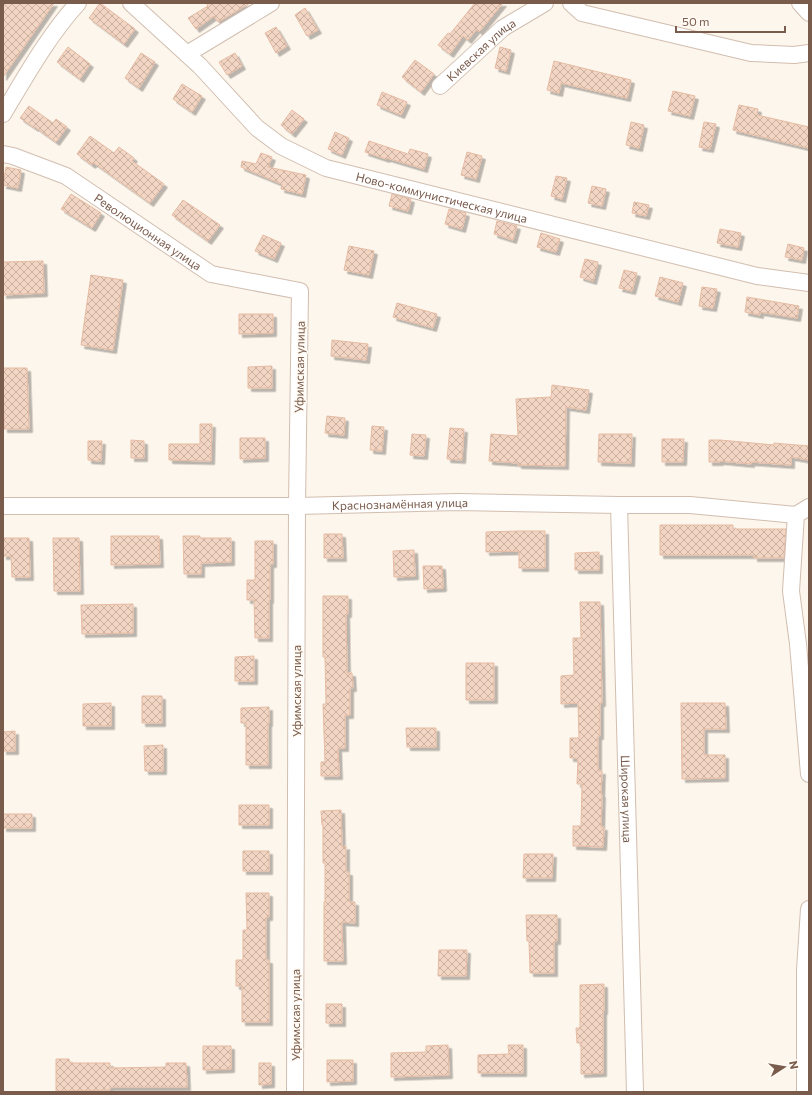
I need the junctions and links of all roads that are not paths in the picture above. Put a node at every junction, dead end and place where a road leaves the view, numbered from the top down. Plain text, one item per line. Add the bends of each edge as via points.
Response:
1 (78, 3) edge
2 (131, 3) edge
3 (271, 3) edge
4 (545, 3) edge
5 (571, 3) edge
6 (800, 3) edge
7 (809, 13) edge
8 (809, 53) edge
9 (187, 54) junction
10 (440, 86) dead end
11 (3, 114) edge
12 (3, 154) edge
13 (809, 283) edge
14 (300, 291) joint
15 (619, 505) junction
16 (3, 506) edge
17 (297, 506) junction
18 (803, 511) edge
19 (804, 645) edge
20 (809, 774) edge
21 (809, 909) edge
22 (295, 1092) edge
23 (635, 1092) edge
24 (805, 1092) edge

1 - 11 street via 38,56
2 - 9 street, Ново-коммунистическая улица
3 - 9 street
4 - 10 street, Киевская улица via 503,28
5 - 8 street via 582,13 751,53
6 - 7 street
9 - 13 street, Ново-коммунистическая улица via 257,128 281,146 326,168 757,276
12 - 14 street, Революционная улица via 66,176 211,274
14 - 17 street, Уфимская улица
15 - 17 street, Краснознамённая улица via 457,502
15 - 18 street, Краснознамённая улица via 690,505
15 - 23 street, Широкая улица
16 - 17 street, Краснознамённая улица
17 - 22 street, Уфимская улица
18 - 19 street via 791,591
19 - 20 street
21 - 24 street via 805,970

